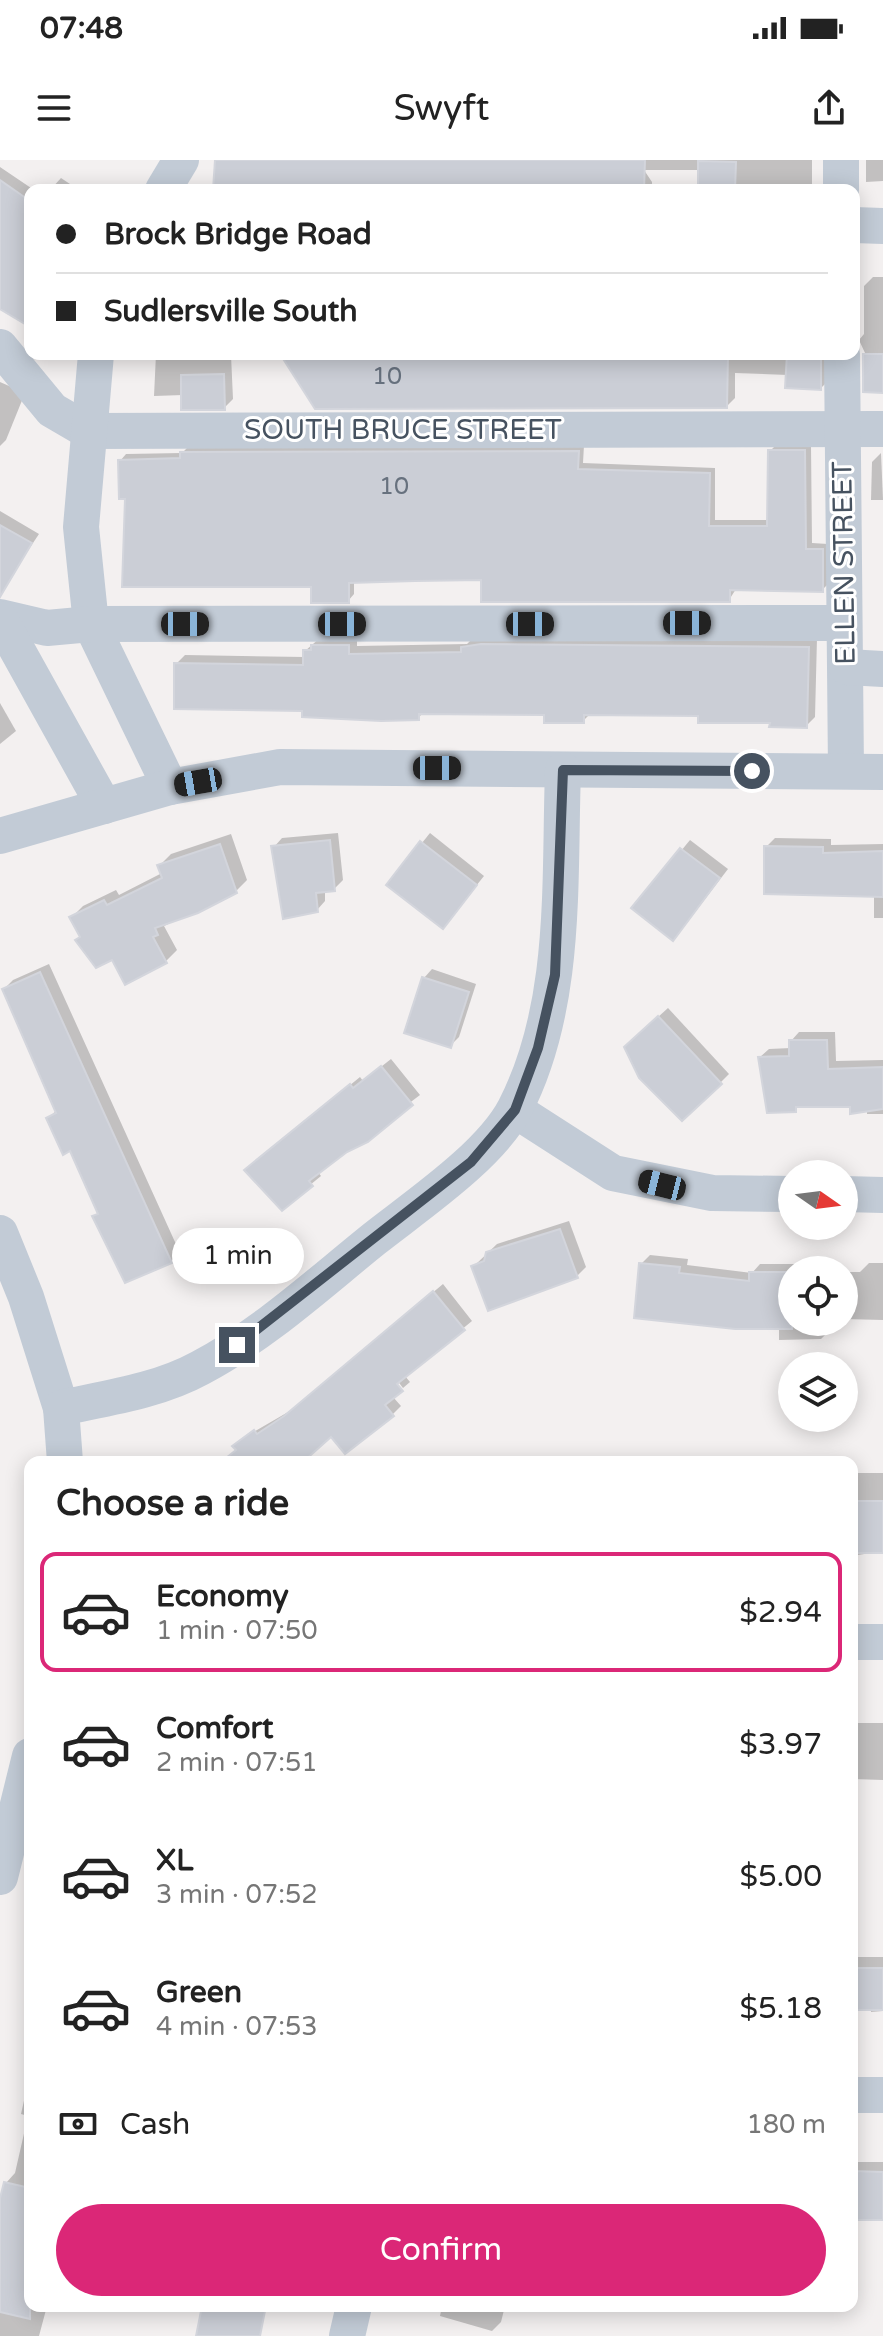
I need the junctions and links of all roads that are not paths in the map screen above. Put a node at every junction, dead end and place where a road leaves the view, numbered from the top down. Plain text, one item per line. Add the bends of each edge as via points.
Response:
1 (181, 160) edge
2 (841, 160) edge
3 (167, 184) edge
4 (841, 184) edge
5 (860, 225) edge
6 (883, 226) edge
7 (0, 347) edge
8 (95, 360) edge
9 (842, 360) edge
10 (842, 429) junction
11 (883, 429) edge
12 (88, 431) junction
13 (0, 618) edge
14 (844, 623) junction
15 (91, 624) junction
16 (847, 667) junction
17 (883, 669) edge
18 (563, 770) junction
19 (846, 771) junction
20 (883, 772) edge
21 (170, 787) junction
22 (104, 806) junction
23 (0, 836) edge
24 (515, 1110) junction
25 (778, 1194) edge
26 (858, 1194) edge
27 (883, 1195) edge
28 (0, 1233) edge
29 (61, 1408) junction
30 (65, 1456) edge
31 (858, 1642) edge
32 (883, 1642) edge
33 (24, 1780) edge
34 (0, 1877) edge
35 (858, 2095) edge
36 (883, 2095) edge
37 (353, 2312) edge
38 (347, 2336) edge

1 - 3 street
2 - 4 street
5 - 6 street
7 - 12 street via 52,410
8 - 12 street
9 - 10 street, ELLEN STREET
10 - 11 street, SOUTH BRUCE STREET
10 - 12 street, SOUTH BRUCE STREET
10 - 14 street, ELLEN STREET
12 - 15 street via 81,527
13 - 15 street via 47,628
13 - 22 street
14 - 15 street
14 - 16 street, ELLEN STREET
15 - 21 street
16 - 17 street
16 - 19 street, ELLEN STREET
18 - 19 street
18 - 21 street via 280,767
18 - 24 street via 555,975 538,1048
19 - 20 street
21 - 22 street
22 - 23 street
24 - 25 street via 613,1173 712,1193
24 - 29 street via 471,1162 256,1333 198,1370 141,1391
26 - 27 street
28 - 29 street
29 - 30 street
31 - 32 street
33 - 34 street
35 - 36 street
37 - 38 street

